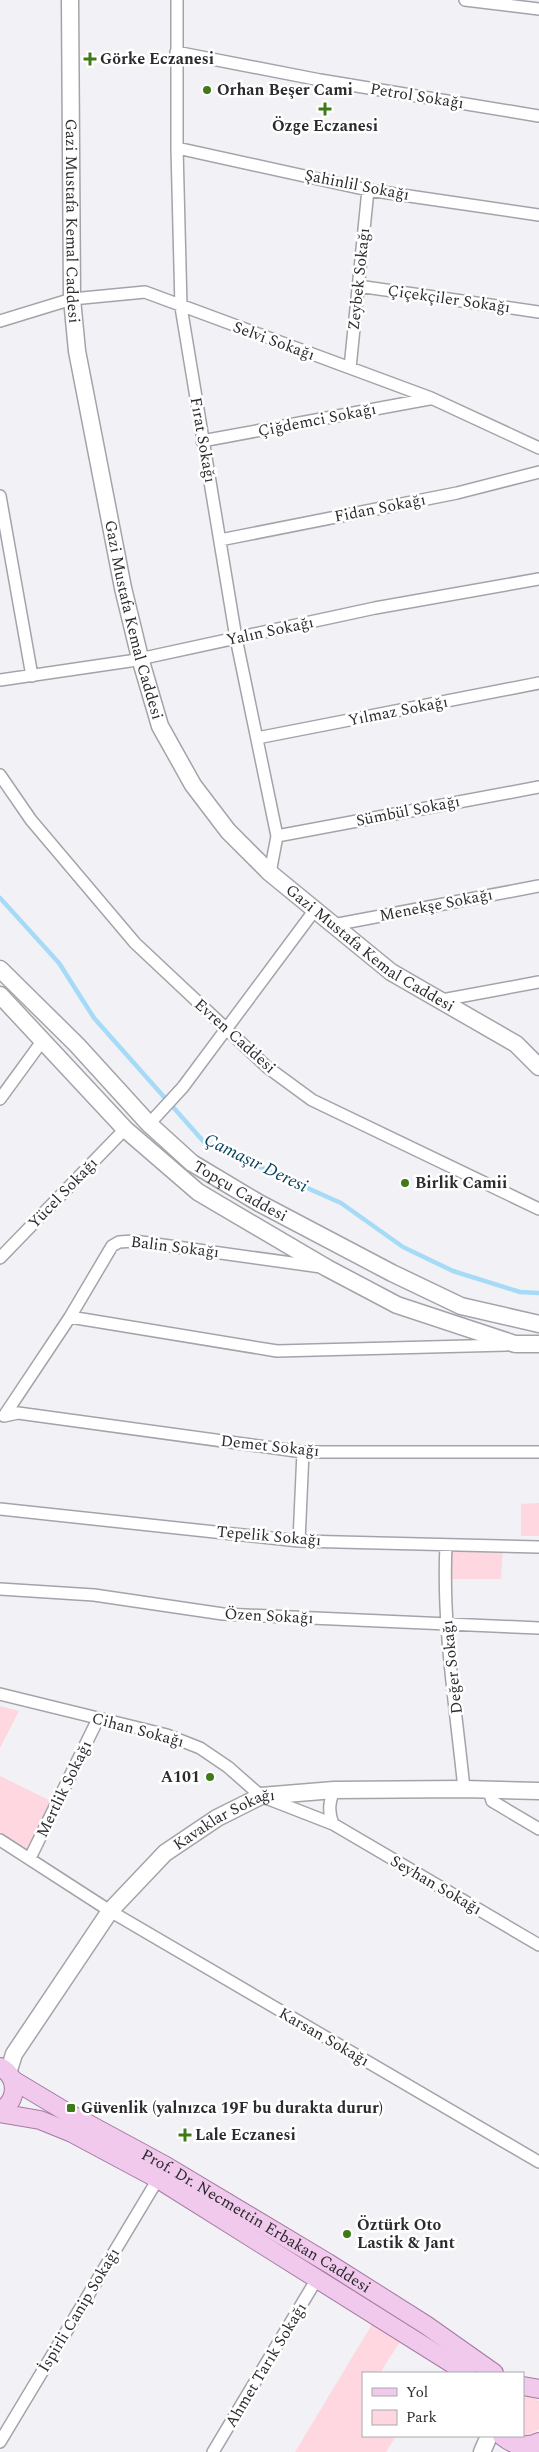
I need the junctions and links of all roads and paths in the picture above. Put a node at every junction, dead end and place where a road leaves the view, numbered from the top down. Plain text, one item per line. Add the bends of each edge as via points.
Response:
1 (70, 0) edge
2 (177, 0) edge
3 (466, 0) edge
4 (539, 9) edge
5 (176, 52) junction
6 (539, 116) edge
7 (177, 148) junction
8 (368, 190) junction
9 (539, 215) edge
10 (358, 286) junction
11 (72, 299) junction
12 (181, 307) junction
13 (539, 312) edge
14 (0, 321) edge
15 (350, 368) junction
16 (431, 398) junction
17 (202, 441) junction
18 (539, 448) edge
19 (539, 472) edge
20 (0, 496) edge
21 (220, 540) junction
22 (539, 579) edge
23 (236, 638) junction
24 (140, 658) junction
25 (32, 676) junction
26 (0, 680) edge
27 (539, 683) edge
28 (257, 738) junction
29 (0, 775) edge
30 (539, 787) edge
31 (277, 836) junction
32 (270, 873) junction
33 (539, 886) edge
34 (314, 911) junction
35 (333, 925) junction
36 (0, 968) edge
37 (539, 982) edge
38 (0, 995) edge
39 (442, 1000) junction
40 (226, 1028) junction
41 (43, 1040) junction
42 (539, 1067) edge
43 (0, 1099) edge
44 (152, 1120) junction
45 (126, 1129) junction
46 (539, 1209) edge
47 (0, 1258) edge
48 (327, 1268) junction
49 (70, 1317) junction
50 (539, 1324) edge
51 (515, 1344) junction
52 (539, 1344) edge
53 (2, 1419) edge
54 (303, 1452) junction
55 (539, 1452) edge
56 (0, 1509) edge
57 (299, 1540) junction
58 (446, 1545) junction
59 (539, 1547) edge
60 (0, 1588) edge
61 (447, 1623) junction
62 (539, 1628) edge
63 (0, 1694) edge
64 (98, 1719) junction
65 (464, 1789) junction
66 (334, 1790) junction
67 (489, 1790) junction
68 (539, 1792) edge
69 (261, 1796) junction
70 (333, 1824) junction
71 (539, 1828) edge
72 (0, 1840) edge
73 (30, 1858) junction
74 (110, 1911) junction
75 (539, 1945) edge
76 (7, 2067) edge
77 (0, 2112) edge
78 (539, 2162) edge
79 (158, 2179) junction
80 (318, 2278) junction
81 (465, 2372) edge
82 (493, 2372) edge
83 (489, 2437) edge
84 (0, 2442) edge
85 (539, 2442) edge
86 (515, 2446) edge
87 (213, 2452) edge
88 (482, 2452) edge

1 - 11 street, Gazi Mustafa Kemal Caddesi
2 - 5 street, Fırat Sokağı
3 - 4 street
5 - 6 street, Petrol Sokağı via 320,80
5 - 7 street, Fırat Sokağı
7 - 8 street, Şahinlil Sokağı
7 - 12 street, Fırat Sokağı
8 - 9 street, Şahinlil Sokağı
8 - 10 street, Zeybek Sokağı
10 - 13 street, Çiçekçiler Sokağı
10 - 15 street, Zeybek Sokağı
11 - 12 street, Selvi Sokağı via 145,292
11 - 14 street, Selvi Sokağı
11 - 24 street, Gazi Mustafa Kemal Caddesi via 77,350 123,588
12 - 15 street, Selvi Sokağı
12 - 17 street, Fırat Sokağı
15 - 16 street, Selvi Sokağı
16 - 17 street, Çiğdemci Sokağı
16 - 18 street, Selvi Sokağı
17 - 21 street, Fırat Sokağı
19 - 21 street, Fidan Sokağı via 457,493
20 - 25 street
21 - 23 street, Fırat Sokağı
22 - 23 street, Yalın Sokağı via 375,608
23 - 24 street, Yalın Sokağı
23 - 28 street, Fırat Sokağı
24 - 25 street, Yalın Sokağı
24 - 32 street, Gazi Mustafa Kemal Caddesi via 160,726 192,785 228,831
25 - 26 street, Yalın Sokağı
27 - 28 street, Yılmaz Sokağı
28 - 31 street, Fırat Sokağı
29 - 40 street, Evren Caddesi via 31,820 135,943
30 - 31 street, Sümbül Sokağı
31 - 32 street, Fırat Sokağı
32 - 34 street, Gazi Mustafa Kemal Caddesi
33 - 35 street, Menekşe Sokağı
34 - 35 street, Gazi Mustafa Kemal Caddesi
34 - 40 street
35 - 39 street, Gazi Mustafa Kemal Caddesi via 391,972
36 - 44 street, Topçu Caddesi
37 - 39 street
38 - 41 street, Topçu Caddesi
39 - 42 street, Gazi Mustafa Kemal Caddesi via 516,1044
40 - 44 street via 183,1087
40 - 46 street, Evren Caddesi via 267,1067 312,1100
41 - 43 street
41 - 45 street, Topçu Caddesi
44 - 50 street, Topçu Caddesi via 192,1163 259,1203 461,1306
45 - 47 street, Yücel Sokağı
45 - 48 street, Topçu Caddesi via 198,1192
48 - 49 street, Balin Sokağı via 125,1240 112,1246
48 - 51 street, Topçu Caddesi via 397,1305
49 - 51 street via 277,1351
49 - 53 street, Balin Sokağı
51 - 52 street, Topçu Caddesi
53 - 54 street, Demet Sokağı via 18,1413
54 - 55 street, Demet Sokağı
54 - 57 street
56 - 57 street, Tepelik Sokağı
57 - 58 street, Tepelik Sokağı
58 - 59 street, Tepelik Sokağı
58 - 61 street, Değer Sokağı
60 - 61 street, Özen Sokağı via 94,1595 223,1614
61 - 62 street, Özen Sokağı
61 - 65 street, Değer Sokağı
63 - 64 street, Cihan Sokağı
64 - 69 street, Cihan Sokağı via 167,1734 200,1748
64 - 73 street, Mertlik Sokağı
65 - 66 street, Kavaklar Sokağı
65 - 67 street, Kavaklar Sokağı
66 - 69 street, Kavaklar Sokağı
66 - 70 street via 329,1804
67 - 68 street, Kavaklar Sokağı
67 - 71 street via 492,1801
69 - 70 street, Seyhan Sokağı
69 - 74 street, Kavaklar Sokağı via 217,1818 165,1853
70 - 75 street, Seyhan Sokağı
72 - 73 street, Karsan Sokağı
73 - 74 street, Karsan Sokağı
74 - 76 street, Kavaklar Sokağı
74 - 78 street, Karsan Sokağı
76 - 77 main road, Prof. Dr. Necmettin Erbakan Caddesi via 14,2094 12,2101
76 - 82 main road, Prof. Dr. Necmettin Erbakan Caddesi via 72,2115 166,2166 328,2263
77 - 79 main road, Prof. Dr. Necmettin Erbakan Caddesi via 40,2120 72,2133
79 - 80 main road, Prof. Dr. Necmettin Erbakan Caddesi
79 - 84 street, İspirli Canip Sokağı
80 - 81 main road, Prof. Dr. Necmettin Erbakan Caddesi
80 - 87 street, Ahmet Tarık Sokağı
83 - 88 street
85 - 86 main road

